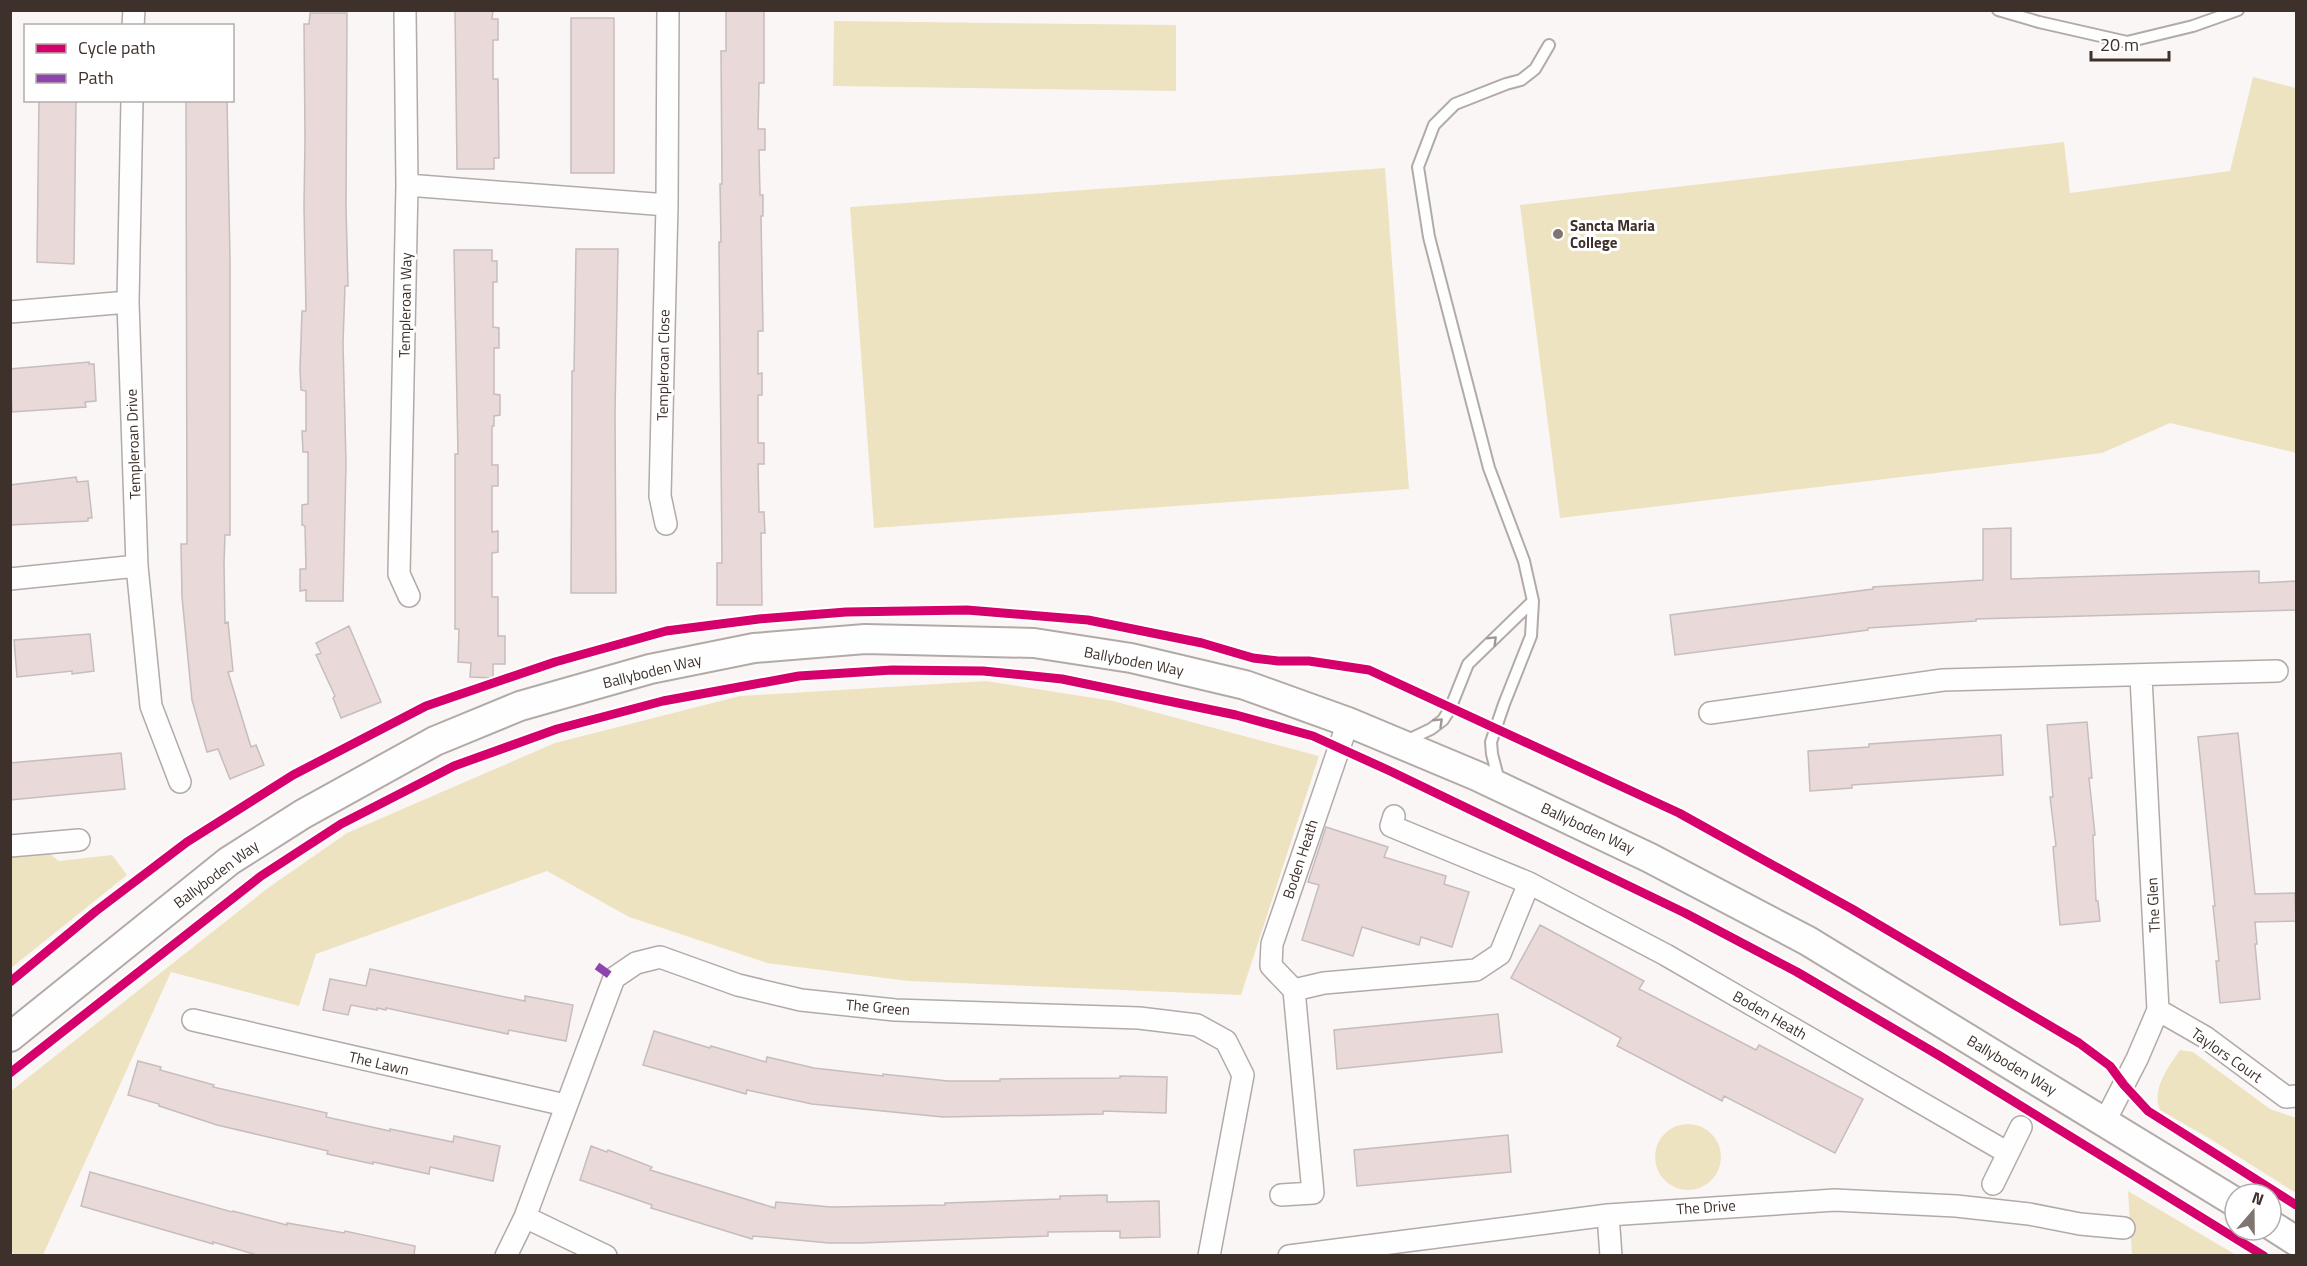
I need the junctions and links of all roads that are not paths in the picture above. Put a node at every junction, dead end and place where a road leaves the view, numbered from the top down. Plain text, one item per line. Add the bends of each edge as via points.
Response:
1 (405, 10) edge
2 (668, 10) edge
3 (1998, 10) edge
4 (2238, 10) edge
5 (1549, 45) dead end
6 (132, 102) edge
7 (407, 185) junction
8 (667, 205) junction
9 (128, 302) junction
10 (10, 312) edge
11 (666, 524) dead end
12 (137, 566) junction
13 (10, 579) edge
14 (409, 596) dead end
15 (1533, 601) junction
16 (2277, 672) dead end
17 (2142, 676) junction
18 (1710, 713) dead end
19 (1348, 722) junction
20 (1402, 743) junction
21 (180, 782) dead end
22 (1501, 787) junction
23 (1394, 816) dead end
24 (79, 840) dead end
25 (10, 846) edge
26 (1529, 883) junction
27 (1294, 990) junction
28 (2158, 1010) junction
29 (193, 1020) dead end
30 (10, 1037) edge
31 (2296, 1096) edge
32 (565, 1106) junction
33 (2104, 1121) junction
34 (2020, 1127) dead end
35 (2008, 1153) junction
36 (1993, 1184) dead end
37 (2223, 1195) edge
38 (1281, 1196) dead end
39 (1608, 1215) junction
40 (525, 1216) junction
41 (2124, 1228) dead end
42 (2283, 1233) edge
43 (2296, 1241) edge
44 (1214, 1254) edge
45 (506, 1256) edge
46 (606, 1256) edge
47 (1289, 1256) edge
48 (1611, 1256) edge

1 - 7 street, Templeroan Way
2 - 8 street, Templeroan Close
3 - 4 lane via 2127,42
5 - 15 lane via 1535,69 1521,80 1455,104 1434,125 1418,167 1429,237 1489,468 1524,561
6 - 9 street, Templeroan Drive
7 - 8 street
7 - 14 street, Templeroan Way via 399,574
8 - 11 street, Templeroan Close via 660,496
9 - 10 street
9 - 12 street, Templeroan Drive
12 - 13 street
12 - 21 street, Templeroan Drive via 151,706
20 -> 15 lane via 1443,720 1468,664
15 - 22 lane via 1531,636 1491,742
16 - 17 street
17 - 18 street via 1943,680
17 - 28 street, The Glen
19 - 20 main road, Ballyboden Way
19 - 27 street, Boden Heath via 1272,944 1271,966
19 - 30 main road, Ballyboden Way via 1245,685 1131,658 1034,644 865,639 754,648 650,669 520,706 435,741 303,814 229,861
20 - 22 main road, Ballyboden Way
22 - 33 main road, Ballyboden Way via 1650,858 1808,941
23 - 26 street, Boden Heath via 1391,826
24 - 25 street
26 - 27 street via 1500,954 1476,970 1324,983
26 - 35 street, Boden Heath via 1666,955
27 - 38 street via 1313,1193
28 - 31 street, Taylors Court via 2205,1037 2286,1097
28 - 33 street, The Glen
29 - 32 street, The Lawn
32 - 40 street, The Green
32 - 44 street, The Green via 614,978 636,963 660,957 738,986 801,999 895,1010 1139,1018 1197,1024 1226,1041 1243,1075
33 - 37 main road, Ballyboden Way
34 - 35 street
35 - 36 street
39 - 41 street, The Drive via 1835,1200 1956,1206
39 - 47 street, The Drive
39 - 48 street
40 - 45 street, The Green
40 - 46 street
42 - 43 main road

